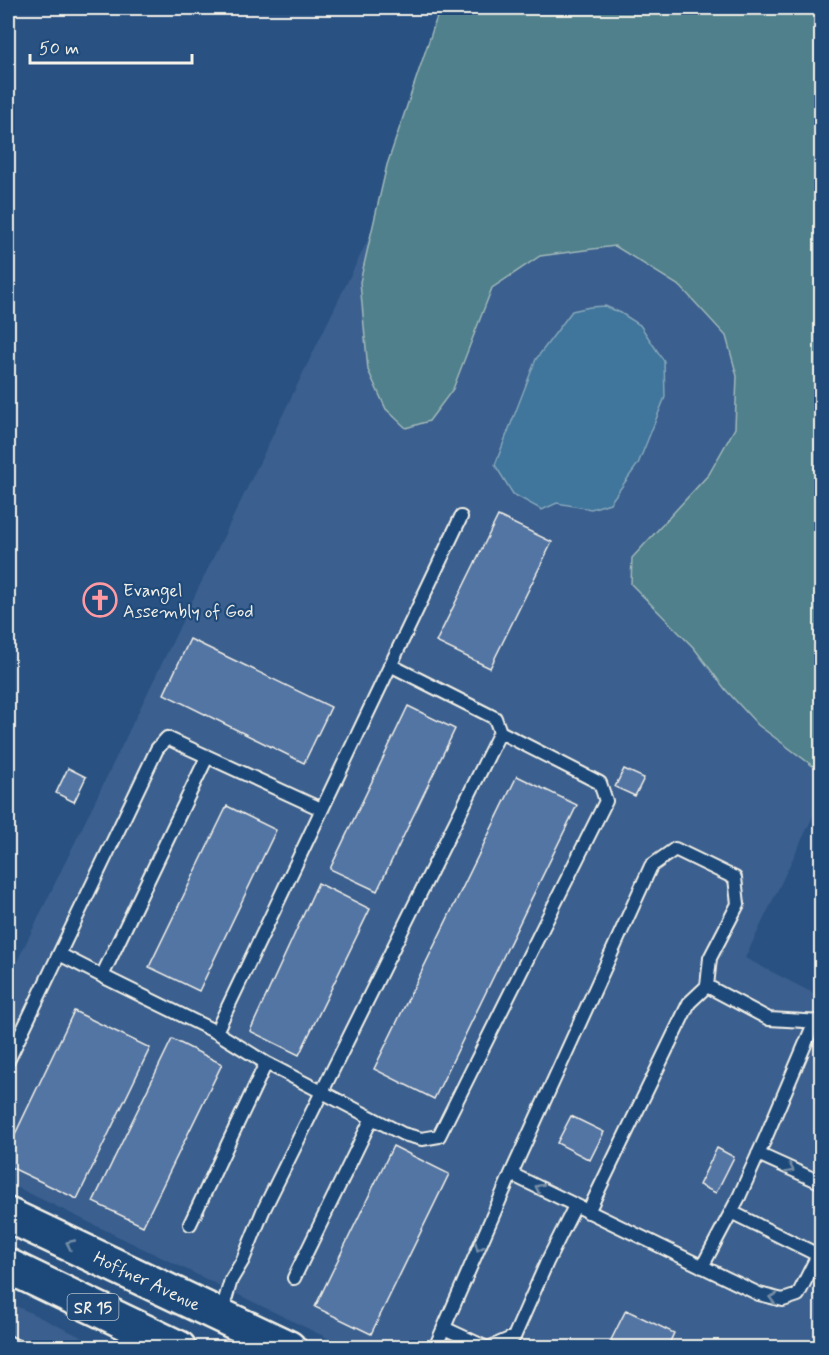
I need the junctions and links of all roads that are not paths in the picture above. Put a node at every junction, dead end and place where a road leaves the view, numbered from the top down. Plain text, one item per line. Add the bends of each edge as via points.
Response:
1 (461, 517) dead end
2 (390, 665) junction
3 (500, 732) junction
4 (207, 757) junction
5 (321, 809) junction
6 (59, 954) junction
7 (102, 976) junction
8 (707, 986) junction
9 (818, 1022) edge
10 (216, 1032) junction
11 (8, 1061) edge
12 (266, 1063) junction
13 (322, 1092) junction
14 (372, 1118) junction
15 (758, 1154) junction
16 (511, 1174) junction
17 (822, 1183) edge
18 (575, 1206) junction
19 (588, 1212) junction
20 (731, 1212) junction
21 (8, 1215) edge
22 (190, 1224) dead end
23 (820, 1251) edge
24 (8, 1266) edge
25 (702, 1267) junction
26 (294, 1278) dead end
27 (221, 1315) junction
28 (444, 1328) junction
29 (8, 1342) edge
30 (20, 1347) edge
31 (179, 1347) edge
32 (289, 1347) edge
33 (435, 1347) edge
34 (487, 1347) edge

1 - 2 lane
2 - 3 lane via 495,718
2 - 5 lane
3 - 13 lane
3 - 14 lane via 600,783 606,801 440,1136 422,1139 403,1134
4 - 5 lane
4 - 6 lane via 167,738 157,749
4 - 7 lane
5 - 10 lane
6 - 7 lane
6 - 11 lane
7 - 10 lane
8 - 9 lane via 770,1019
8 - 16 lane via 710,958 738,904 735,878 675,849 651,866
8 - 19 lane via 689,1003
9 - 15 lane
10 - 12 lane
12 - 13 lane
12 - 22 lane
13 - 14 lane
13 - 27 lane via 231,1280
14 - 26 lane
15 -> 17 lane
15 - 20 lane
18 -> 16 lane
16 -> 28 lane
18 - 19 lane
18 - 34 lane via 514,1337
19 - 25 lane
20 - 23 lane
20 - 25 lane
27 -> 21 main road, Hoffner Avenue / SR 15
23 -> 25 lane via 798,1295 783,1300 759,1294
24 - 31 main road, SR 15 via 144,1336
27 - 32 main road, Hoffner Avenue / SR 15
28 - 33 lane
28 - 34 lane
29 - 30 lane

